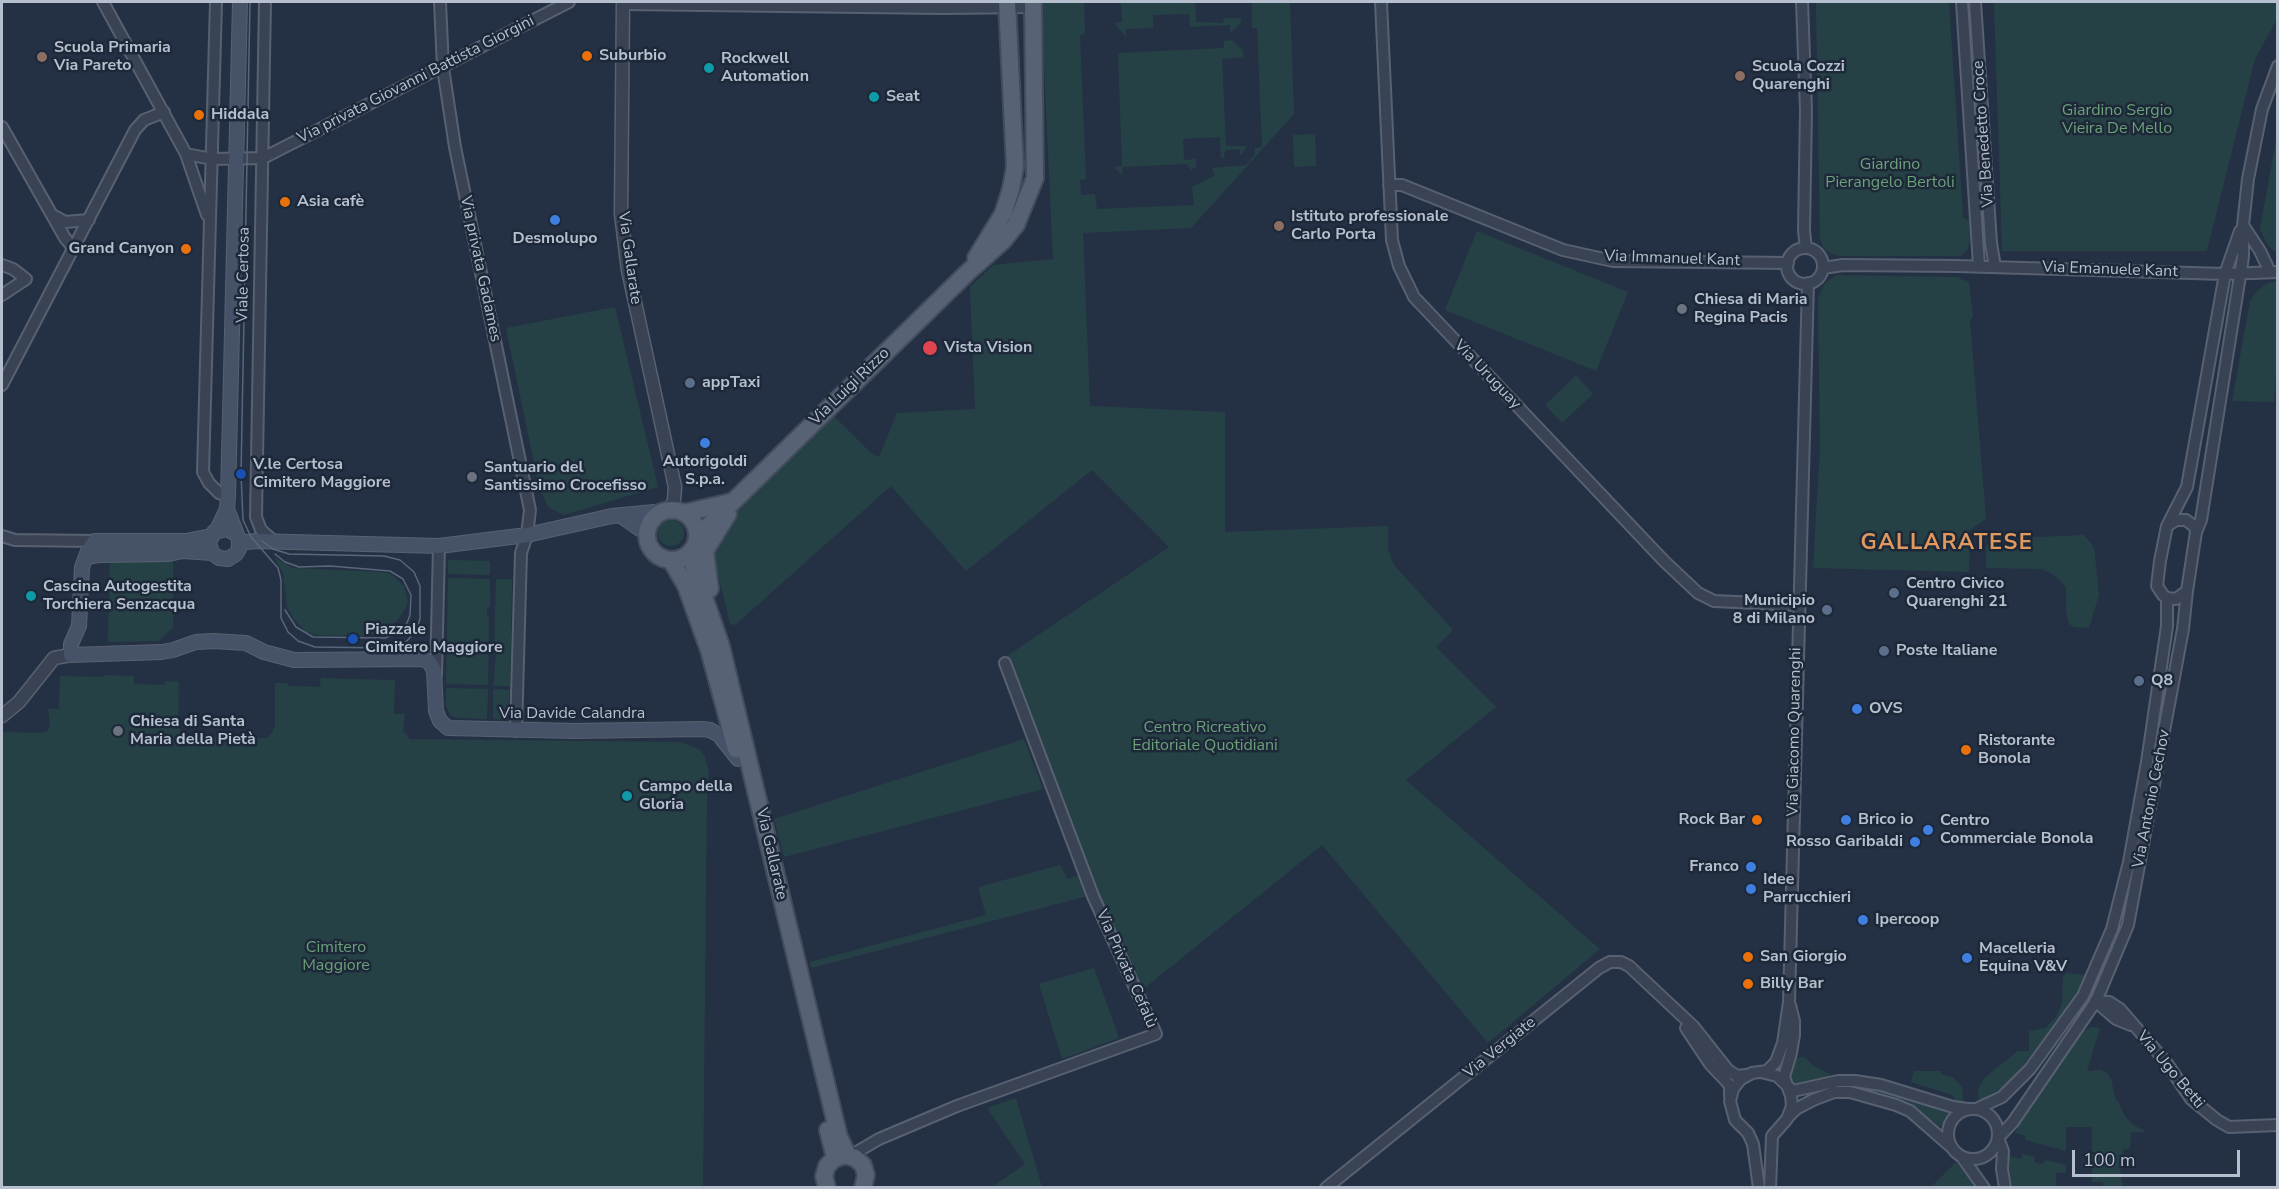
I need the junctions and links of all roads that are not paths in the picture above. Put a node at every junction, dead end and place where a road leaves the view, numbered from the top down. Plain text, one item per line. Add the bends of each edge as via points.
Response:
1 (103, 2) edge
2 (216, 2) edge
3 (240, 2) edge
4 (265, 2) edge
5 (441, 2) edge
6 (569, 2) edge
7 (1381, 2) edge
8 (1802, 2) edge
9 (1962, 2) edge
10 (1976, 2) edge
11 (623, 3) edge
12 (1007, 4) edge
13 (1033, 4) edge
14 (2277, 66) edge
15 (442, 68) junction
16 (164, 112) junction
17 (2, 127) edge
18 (186, 154) junction
19 (263, 158) junction
20 (212, 159) junction
21 (236, 159) junction
22 (1389, 185) junction
23 (54, 216) junction
24 (88, 220) junction
25 (209, 221) junction
26 (2243, 225) junction
27 (1806, 248) junction
28 (74, 249) junction
29 (1788, 263) junction
30 (2, 265) edge
31 (1979, 266) junction
32 (1995, 267) junction
33 (1823, 268) junction
34 (968, 272) junction
35 (2274, 272) edge
36 (2240, 273) junction
37 (2224, 274) junction
38 (1808, 284) junction
39 (2, 295) edge
40 (2, 385) edge
41 (732, 502) junction
42 (227, 503) junction
43 (673, 511) junction
44 (621, 516) junction
45 (2167, 526) junction
46 (2196, 532) junction
47 (214, 533) junction
48 (647, 534) junction
49 (527, 535) junction
50 (2, 536) edge
51 (697, 537) junction
52 (238, 538) junction
53 (95, 541) junction
54 (275, 542) junction
55 (440, 546) junction
56 (212, 553) junction
57 (689, 553) junction
58 (86, 557) junction
59 (670, 560) junction
60 (2187, 591) junction
61 (2167, 598) junction
62 (1799, 605) junction
63 (721, 646) junction
64 (64, 655) junction
65 (1005, 663) dead end
66 (435, 676) junction
67 (2, 716) edge
68 (516, 731) junction
69 (738, 759) junction
70 (2083, 996) junction
71 (2096, 1001) junction
72 (1789, 1002) junction
73 (1675, 1010) junction
74 (1761, 1072) junction
75 (1746, 1075) junction
76 (1786, 1086) junction
77 (1730, 1096) junction
78 (1972, 1109) junction
79 (1786, 1120) junction
80 (2277, 1125) edge
81 (1742, 1128) junction
82 (1776, 1130) junction
83 (1998, 1138) junction
84 (1950, 1146) junction
85 (844, 1157) junction
86 (1961, 1157) junction
87 (827, 1188) edge
88 (863, 1188) edge
89 (1326, 1188) edge
90 (1759, 1188) edge
91 (1770, 1188) edge
92 (1984, 1188) edge
93 (2005, 1188) edge

1 - 16 street, Viale Certosa
2 - 20 street, Viale Certosa
3 - 21 main road, Viale Certosa
4 - 19 street, Viale Certosa
5 - 15 street, Via privata Gadames
6 - 15 street, Via privata Giovanni Battista Giorgini
7 - 22 street, Via Uruguay
8 - 27 street
9 - 31 street, Via Benedetto Croce
10 - 32 street, Via Benedetto Croce
11 - 12 street via 942,8
11 - 43 street, Via Gallarate via 621,214 628,270 675,487
12 - 13 street
12 - 34 main road via 1015,167 1003,214
13 - 34 main road via 1035,178 1016,225
14 - 26 street, Via Antonio Cechov via 2262,109
15 - 19 street, Via privata Giovanni Battista Giorgini
15 - 49 street, Via privata Gadames via 530,510
16 - 18 street, Viale Certosa
16 - 24 street via 140,123
17 - 23 street
18 - 20 street
18 - 25 street, Viale Certosa
19 - 21 street
19 - 54 street, Viale Certosa via 256,517 261,530
20 - 21 street
20 - 25 street, Viale Certosa
21 - 42 main road, Viale Certosa
22 - 29 street, Via Immanuel Kant via 1402,185 1563,250 1614,261
22 - 62 street, Via Uruguay via 1394,251 1416,300 1664,561 1708,600
23 - 24 street via 65,222
23 - 28 street
24 - 28 street
25 - 42 street, Viale Certosa via 203,472
26 - 35 street
26 - 36 street, Via Antonio Cechov
26 - 37 street, Via Antonio Cechov
27 - 29 street via 1796,251
27 - 33 street via 1817,252
28 - 40 street
29 - 38 street via 1793,278
30 - 39 street via 26,279
31 - 32 street, Via Emanuele Kant
31 - 33 street
32 - 37 street, Via Emanuele Kant
33 - 38 street via 1818,278
34 - 41 main road, Via Luigi Rizzo
35 - 36 street
36 - 37 street
36 - 46 street, Via Antonio Cechov
37 - 45 street, Via Antonio Cechov via 2187,487
38 - 62 street, Via Giacomo Quarenghi
41 - 43 main road
41 - 51 main road, Via Luigi Rizzo
41 - 63 main road via 705,551
42 - 47 main road, Viale Certosa
42 - 52 main road, Viale Certosa
43 - 44 main road
43 - 48 main road via 652,519
43 - 51 main road via 694,523
44 - 48 main road
44 - 49 main road
45 - 46 street via 2176,520 2186,520
45 - 61 street, Via Antonio Cechov via 2157,586
46 - 60 street, Via Antonio Cechov
47 - 52 main road via 227,529
47 - 53 main road via 186,542
47 - 56 main road via 209,547
48 - 59 main road, Via Gallarate via 653,552
49 - 55 main road
49 - 68 street via 521,553
50 - 53 street via 15,540
51 - 57 main road
52 - 54 main road
52 - 56 main road via 236,554 228,559
53 - 58 main road
54 - 55 main road
55 - 66 street
56 - 58 main road
57 - 59 main road
57 - 63 main road, Via Gallarate
58 - 64 main road via 79,626
59 - 69 main road, Via Gallarate via 686,586 709,650
60 - 61 street via 2181,597
60 - 71 street, Via Antonio Cechov via 2128,925
61 - 70 street, Via Antonio Cechov via 2167,626 2129,862 2112,929
62 - 72 street, Via Giacomo Quarenghi
63 - 85 main road, Via Gallarate
64 - 66 main road via 162,652 196,642 223,641 246,643 294,660 422,659 431,665
64 - 67 street via 50,661 19,702
65 - 85 street, Via Privata Cefalù via 1093,896 1156,1034 957,1106
66 - 68 main road, Via Davide Calandra via 436,711 448,728
68 - 69 main road, Via Davide Calandra via 710,730
69 - 85 main road, Via Gallarate
70 - 71 street
70 - 78 street, Via Antonio Cechov via 2022,1078 2002,1097
71 - 80 street, Via Ugo Betti via 2114,1005 2166,1062 2191,1099 2216,1119 2229,1127
71 - 83 street, Via Antonio Cechov
72 - 74 street, Via Giacomo Quarenghi via 1781,1050 1772,1067
72 - 76 street, Via Giacomo Quarenghi via 1794,1027 1784,1077
73 - 75 street, Via Vergiate via 1728,1070 1737,1076
73 - 77 street, Via Vergiate via 1728,1084
73 - 89 street, Via Vergiate via 1629,966 1618,962 1606,964
74 - 75 street
74 - 76 street via 1777,1076
75 - 77 street via 1736,1083
76 - 78 street via 1797,1091 1856,1080
76 - 79 street, Via Giacomo Quarenghi via 1792,1102
77 - 81 street via 1731,1112
78 - 83 street via 1989,1114 1997,1126
78 - 84 street via 1950,1123
79 - 82 street
79 - 84 street via 1813,1100 1834,1092 1850,1092 1910,1111
81 - 82 street via 1760,1134
81 - 90 street via 1753,1144
82 - 91 street via 1771,1140
83 - 86 street via 1995,1148 1984,1157
83 - 93 street via 2003,1151
84 - 86 street
85 - 87 main road via 828,1164 824,1179
85 - 88 main road, Via Gallarate via 860,1161 865,1170
86 - 92 street

